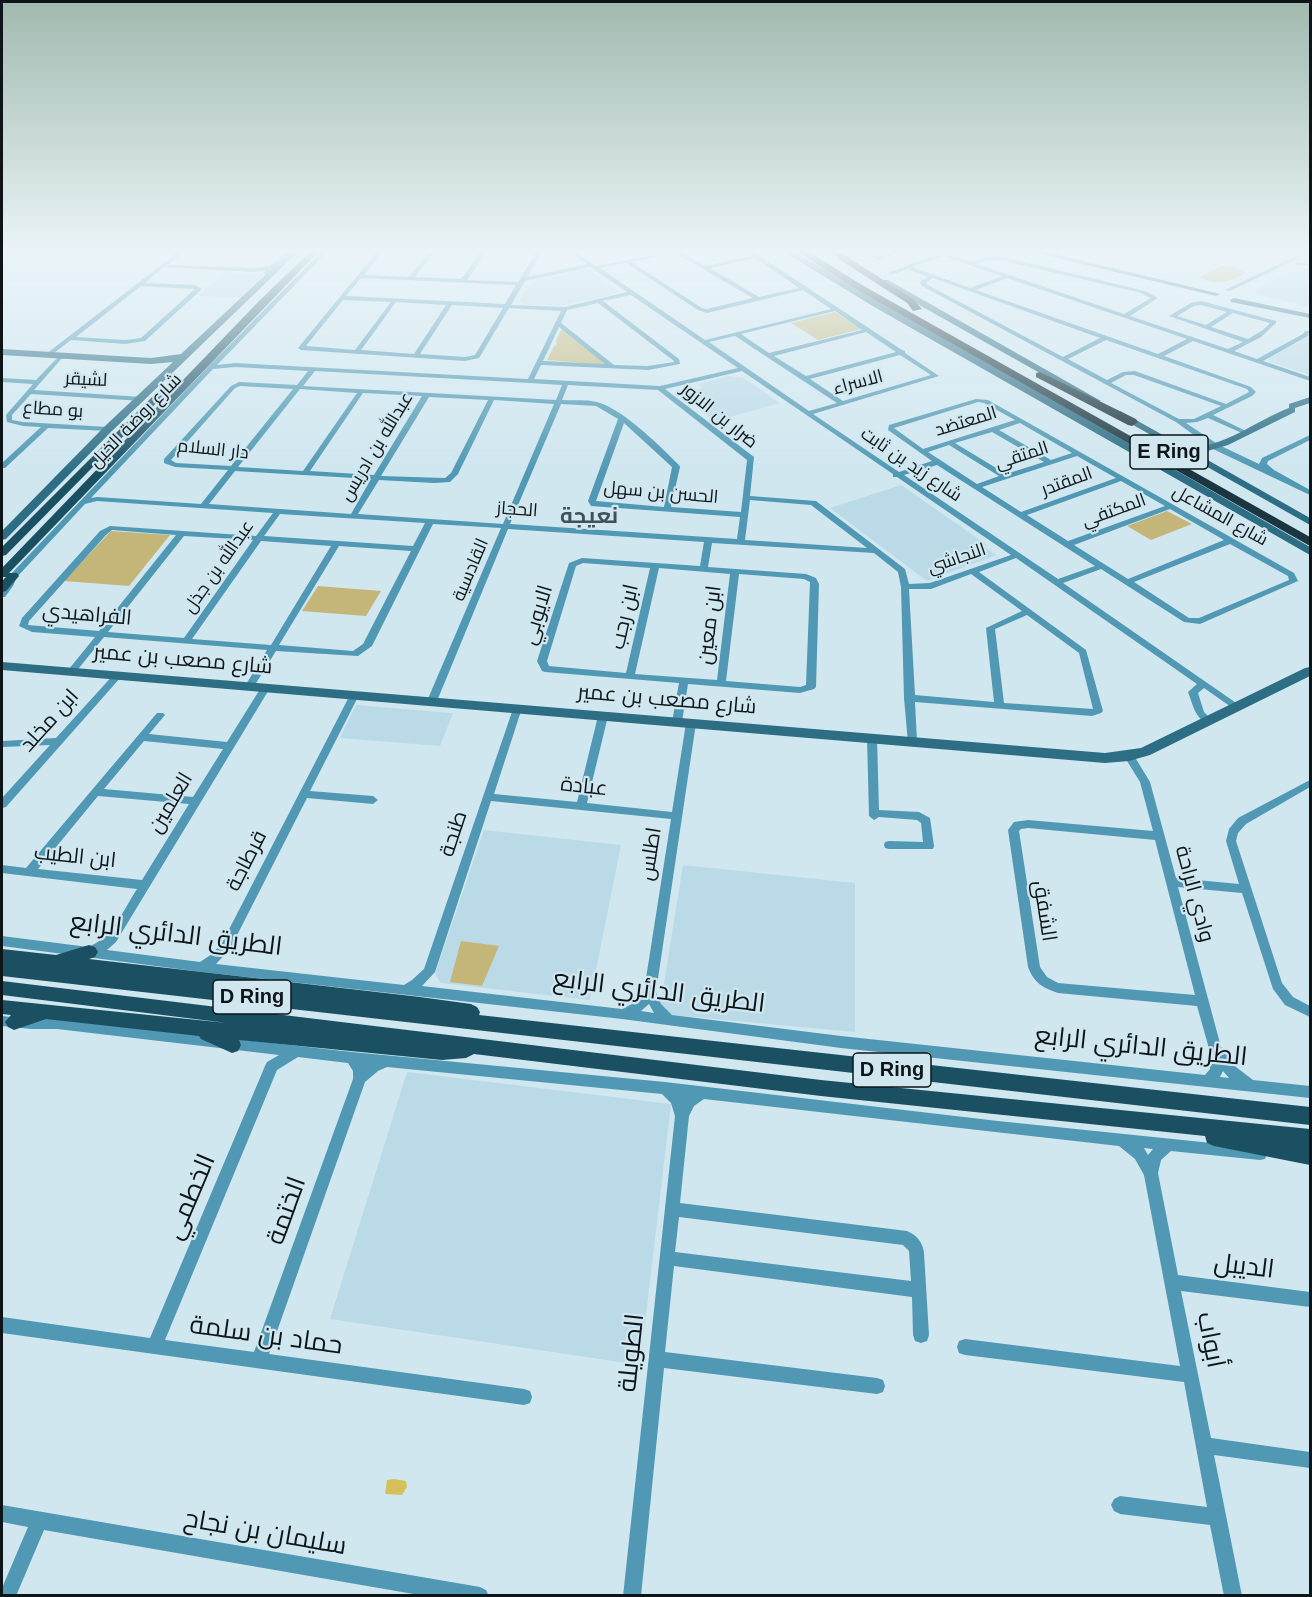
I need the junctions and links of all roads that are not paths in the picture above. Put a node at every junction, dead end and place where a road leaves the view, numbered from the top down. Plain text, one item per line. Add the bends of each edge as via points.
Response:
1 (558, 323) joint
2 (89, 324) edge
3 (161, 324) edge
4 (218, 324) edge
5 (231, 324) edge
6 (244, 324) edge
7 (253, 324) edge
8 (253, 324) edge
9 (320, 324) edge
10 (378, 324) edge
11 (437, 324) edge
12 (498, 324) edge
13 (629, 324) edge
14 (676, 324) edge
15 (777, 324) edge
16 (859, 324) edge
17 (918, 324) edge
18 (924, 324) edge
19 (943, 324) edge
20 (959, 324) edge
21 (997, 324) edge
22 (1066, 324) edge
23 (1147, 324) edge
24 (1193, 324) edge
25 (1213, 324) edge
26 (1272, 324) edge
27 (250, 327) junction
28 (1206, 328) junction
29 (869, 330) junction
30 (1307, 332) dead end
31 (735, 334) junction
32 (70, 338) junction
33 (1106, 338) junction
34 (1193, 339) junction
35 (1247, 341) junction
36 (703, 342) junction
37 (1229, 351) junction
38 (2, 352) edge
39 (357, 352) junction
40 (903, 352) junction
41 (386, 354) junction
42 (48, 355) junction
43 (188, 355) junction
44 (770, 355) junction
45 (62, 356) junction
46 (416, 356) junction
47 (1159, 356) junction
48 (1064, 359) junction
49 (218, 360) junction
50 (151, 361) junction
51 (1257, 361) junction
52 (539, 363) junction
53 (235, 364) junction
54 (254, 366) junction
55 (211, 367) junction
56 (613, 367) junction
57 (174, 369) junction
58 (313, 369) junction
59 (742, 369) junction
60 (248, 372) dead end
61 (1028, 372) junction
62 (374, 373) junction
63 (807, 378) junction
64 (1311, 379) edge
65 (2, 380) edge
66 (530, 381) junction
67 (36, 382) junction
68 (1108, 382) junction
69 (566, 383) junction
70 (299, 387) junction
71 (660, 388) junction
72 (362, 390) junction
73 (28, 392) junction
74 (426, 394) junction
75 (146, 395) junction
76 (492, 398) junction
77 (1311, 400) edge
78 (558, 402) junction
79 (842, 403) junction
80 (1226, 406) junction
81 (2, 408) edge
82 (14, 409) junction
83 (808, 413) junction
84 (1208, 416) junction
85 (622, 419) junction
86 (1019, 421) junction
87 (1178, 421) junction
88 (1132, 422) junction
89 (1102, 424) junction
90 (46, 426) junction
91 (108, 429) junction
92 (993, 429) junction
93 (1244, 432) junction
94 (1311, 437) edge
95 (1299, 442) junction
96 (950, 443) junction
97 (1311, 446) edge
98 (1216, 447) junction
99 (1178, 449) junction
100 (923, 451) junction
101 (1203, 451) junction
102 (1076, 454) junction
103 (938, 462) junction
104 (1050, 462) junction
105 (1205, 464) junction
106 (2, 466) edge
107 (233, 469) junction
108 (1271, 472) junction
109 (305, 473) junction
110 (80, 474) junction
111 (896, 475) junction
112 (376, 477) junction
113 (1005, 477) junction
114 (1121, 479) junction
115 (977, 486) junction
116 (1311, 493) edge
117 (94, 495) junction
118 (748, 498) junction
119 (81, 503) joint
120 (203, 506) junction
121 (1170, 507) junction
122 (667, 510) junction
123 (278, 511) junction
124 (1022, 514) junction
125 (744, 515) junction
126 (353, 516) junction
127 (1248, 516) junction
128 (430, 520) junction
129 (1311, 522) edge
130 (506, 526) junction
131 (1311, 531) edge
132 (183, 532) junction
133 (2, 537) edge
134 (260, 537) junction
135 (708, 540) junction
136 (1230, 541) junction
137 (1311, 542) edge
138 (338, 543) junction
139 (741, 543) junction
140 (1068, 544) junction
141 (415, 549) junction
142 (874, 552) junction
143 (1311, 552) edge
144 (2, 553) edge
145 (1018, 555) junction
146 (655, 566) junction
147 (1102, 566) junction
148 (704, 569) junction
149 (972, 570) junction
150 (735, 571) junction
151 (7, 575) edge
152 (1058, 582) junction
153 (1127, 582) junction
154 (905, 587) junction
155 (2, 588) edge
156 (2, 595) edge
157 (1028, 612) junction
158 (101, 635) junction
159 (186, 641) junction
160 (273, 649) junction
161 (2, 666) edge
162 (72, 671) junction
163 (1311, 672) edge
164 (118, 675) junction
165 (630, 677) junction
166 (684, 681) junction
167 (721, 684) junction
168 (1203, 684) junction
169 (250, 686) junction
170 (265, 688) junction
171 (354, 695) junction
172 (909, 698) junction
173 (432, 701) junction
174 (999, 705) junction
175 (1237, 707) junction
176 (517, 708) junction
177 (160, 715) dead end
178 (603, 716) junction
179 (1208, 721) junction
180 (684, 722) junction
181 (142, 737) junction
182 (872, 738) junction
183 (59, 741) junction
184 (912, 741) junction
185 (2, 744) edge
186 (229, 746) junction
187 (1129, 756) junction
188 (1311, 783) edge
189 (7, 792) edge
190 (96, 792) junction
191 (304, 794) junction
192 (487, 797) junction
193 (374, 800) dead end
194 (195, 801) junction
195 (2, 804) edge
196 (581, 806) junction
197 (677, 816) junction
198 (1159, 836) junction
199 (889, 845) dead end
200 (2, 869) edge
201 (29, 872) junction
202 (1171, 882) junction
203 (144, 885) junction
204 (1245, 889) junction
205 (112, 939) junction
206 (2, 941) edge
207 (226, 946) junction
208 (89, 952) junction
209 (2, 956) edge
210 (118, 956) junction
211 (48, 962) junction
212 (202, 967) junction
213 (2, 969) edge
214 (239, 971) junction
215 (429, 972) junction
216 (263, 986) junction
217 (2, 988) edge
218 (405, 990) junction
219 (650, 992) junction
220 (439, 995) junction
221 (1203, 1001) junction
222 (2, 1007) edge
223 (47, 1012) junction
224 (1311, 1012) edge
225 (622, 1014) junction
226 (668, 1020) junction
227 (8, 1021) edge
228 (502, 1024) junction
229 (196, 1028) junction
230 (232, 1045) junction
231 (487, 1046) junction
232 (1215, 1046) junction
233 (262, 1048) junction
234 (296, 1052) junction
235 (352, 1058) junction
236 (385, 1062) junction
237 (272, 1066) junction
238 (360, 1079) junction
239 (1208, 1082) junction
240 (1251, 1086) junction
241 (664, 1088) junction
242 (702, 1092) junction
243 (1311, 1092) edge
244 (1205, 1105) junction
245 (1311, 1106) edge
246 (682, 1116) junction
247 (1311, 1116) edge
248 (1137, 1122) junction
249 (1311, 1138) edge
250 (1121, 1140) junction
251 (1168, 1145) junction
252 (1311, 1157) edge
253 (1151, 1173) junction
254 (672, 1209) junction
255 (667, 1258) junction
256 (1172, 1282) junction
257 (919, 1290) junction
258 (1311, 1299) edge
259 (2, 1325) edge
260 (921, 1335) dead end
261 (154, 1347) junction
262 (965, 1347) dead end
263 (657, 1359) junction
264 (259, 1360) junction
265 (1190, 1375) junction
266 (877, 1386) dead end
267 (524, 1397) dead end
268 (1204, 1445) junction
269 (1311, 1460) edge
270 (1120, 1505) dead end
271 (2, 1514) edge
272 (1218, 1517) junction
273 (40, 1520) junction
274 (7, 1596) edge
275 (480, 1596) edge
276 (632, 1596) edge
277 (1233, 1596) edge

1 - 52 street
1 - 56 street
2 - 32 street
3 - 32 street via 135,342
4 - 43 street, شارع روضة الخيل
5 - 110 main road, شارع روضة الخيل
6 - 151 main road, شارع روضة الخيل
7 - 27 main road
8 - 27 street, شارع روضة الخيل
9 - 39 street via 300,346 304,350
10 - 39 street
11 - 46 street
12 - 46 street via 477,357
13 - 56 street via 679,362 658,368
14 - 36 street, شارع زيد بن ثابت
15 - 31 street
16 - 29 street, الاسراء
17 - 127 street
18 - 89 highway, E Ring
19 - 61 highway, E Ring
20 - 88 street
21 - 48 street
22 - 33 street
23 - 34 street
24 - 28 street
25 - 28 street
26 - 35 street
27 - 49 street, شارع روضة الخيل
28 - 35 street
29 - 40 street, الاسراء
29 - 44 street
30 - 51 street
31 - 36 street
31 - 44 street
32 - 42 street
33 - 47 street
33 - 48 street
34 - 37 street
34 - 47 street
35 - 37 street
36 - 59 street, شارع زيد بن ثابت
37 - 51 street
38 - 42 street
39 - 41 street
40 - 63 street
40 - 79 street, الاسراء via 936,376
41 - 46 street
41 - 62 street
42 - 45 street
43 - 50 street
43 - 57 street, شارع روضة الخيل
44 - 63 street
45 - 50 street
45 - 67 street, بو مطاع
47 - 80 street via 1252,392
48 - 68 street
49 - 53 street
49 - 55 street, شارع روضة الخيل
50 - 57 street
51 - 64 street
52 - 56 street
52 - 66 street
53 - 54 street
53 - 55 street
54 - 58 street
54 - 60 street
55 - 117 street, شارع روضة الخيل
57 - 75 street, شارع روضة الخيل
58 - 62 street
58 - 70 street
59 - 71 street
59 - 83 street, شارع زيد بن ثابت
61 - 88 highway
61 - 131 highway, E Ring
62 - 66 street
63 - 79 street
65 - 67 street
66 - 69 street
67 - 73 street, بو مطاع
68 - 80 street via 1125,373 1135,373
68 - 87 street
69 - 71 street
69 - 78 street, القادسية
70 - 72 street, دار السلام
70 - 107 street
70 - 107 street, دار السلام via 240,381 167,461 170,465
71 - 118 street, ضرار بن الازور via 751,459
72 - 74 street, دار السلام
72 - 109 street
73 - 75 street, لشيقر
73 - 82 street, بو مطاع
74 - 76 street, دار السلام
74 - 112 street, عبدالله بن ادريس
75 - 91 street, شارع روضة الخيل
75 - 110 main road via 86,460
76 - 78 street, دار السلام
76 - 112 street, دار السلام via 452,477 434,481
77 - 93 street
78 - 85 street, دار السلام via 603,405
78 - 130 street, القادسية
79 - 83 street, الاسراء
80 - 84 street
81 - 82 street
82 - 90 street, بو مطاع via 9,421
83 - 111 street, شارع زيد بن ثابت
84 - 87 street
84 - 93 street
85 - 122 street, دار السلام via 676,467
85 - 122 street, الحسن بن سهل via 592,501 599,505
86 - 92 street, المعتضد
86 - 100 street, شارع المشاعل via 978,400 890,427
86 - 102 street, شارع المشاعل
87 - 98 street
88 - 99 street
89 - 127 highway
89 - 137 highway, E Ring
90 - 91 street, بو مطاع
90 - 106 street
91 - 133 street, شارع روضة الخيل
92 - 96 street, المعتضد
92 - 104 street
93 - 98 street
94 - 95 street
95 - 97 street
95 - 108 street via 1265,460 1263,464
96 - 100 street, المعتضد
96 - 113 street
98 - 101 street
98 - 108 street
99 - 101 street
99 - 105 street
100 - 103 street, شارع المشاعل
101 - 105 street
102 - 104 street, المتقي
102 - 114 street, شارع المشاعل
103 - 111 street
103 - 115 street, شارع المشاعل
104 - 113 street, المتقي
105 - 129 street
107 - 109 street, دار السلام
107 - 120 street
108 - 116 street
109 - 112 street, دار السلام
110 - 144 main road, شارع روضة الخيل
111 - 145 street, شارع زيد بن ثابت
112 - 126 street, عبدالله بن ادريس
113 - 115 street, المتقي
114 - 121 street, شارع المشاعل
114 - 124 street, المقتدر
115 - 124 street, شارع المشاعل
117 - 119 street, الحجاز
117 - 120 street, الحجاز
118 - 125 street, ضرار بن الازور
118 - 142 street via 813,503
119 - 151 street, شارع روضة الخيل
120 - 123 street, الحجاز
121 - 136 street, شارع المشاعل
121 - 140 street, المكتفي
122 - 125 street, الحسن بن سهل
123 - 126 street, الحجاز
123 - 134 street, عبدالله بن جذل
124 - 140 street, شارع المشاعل
125 - 139 street, ضرار بن الازور
126 - 128 street, الحجاز
127 - 143 street
128 - 130 street, الحجاز
128 - 141 street, الفراهيدي
130 - 135 street, الحجاز
130 - 173 street, القادسية
132 - 134 street, الفراهيدي
132 - 158 street
132 - 158 street, الفراهيدي via 121,527 106,530 23,626
134 - 138 street, الفراهيدي
134 - 159 street, عبدالله بن جذل
135 - 139 street, الحجاز
135 - 148 street
136 - 153 street
136 - 153 street, شارع المشاعل via 1291,575 1294,581 1195,622
138 - 141 street, الفراهيدي
138 - 160 street
139 - 142 street, الحجاز
140 - 147 street, شارع المشاعل
141 - 160 street, الفراهيدي via 367,646 360,652
142 - 154 street via 902,571
145 - 149 street, النجاشي
145 - 152 street, شارع زيد بن ثابت
146 - 148 street, الايوبي
146 - 165 street, ابن رجب
146 - 165 street, الايوبي via 576,561 542,661 545,669
147 - 152 street
147 - 153 street, شارع المشاعل
148 - 150 street, الايوبي
149 - 154 street, النجاشي via 924,587
149 - 157 street
150 - 167 street, ابن معين
150 - 167 street, الايوبي via 806,576 816,584 813,683 806,690
151 - 155 main road
151 - 156 street, شارع روضة الخيل via 9,586
152 - 168 street, شارع زيد بن ثابت
154 - 172 street
157 - 174 street via 990,628
157 - 174 street via 1083,652 1098,711
158 - 159 street, الفراهيدي
158 - 162 street
159 - 160 street, الفراهيدي
160 - 169 street
161 - 162 street, شارع مصعب بن عمير
162 - 164 street, شارع مصعب بن عمير
163 - 175 street, شارع مصعب بن عمير
164 - 169 street, شارع مصعب بن عمير
164 - 183 street, ابن مخلد
165 - 166 street, الايوبي
166 - 167 street, الايوبي
166 - 180 street
168 - 175 street, شارع زيد بن ثابت
168 - 179 street via 1193,692 1200,713
169 - 170 street, شارع مصعب بن عمير
170 - 171 street, شارع مصعب بن عمير
170 - 186 street, العلمين
171 - 173 street, شارع مصعب بن عمير
171 - 191 street, قرطاجة
172 - 174 street
172 - 184 street
173 - 176 street, شارع مصعب بن عمير
175 - 179 street, شارع مصعب بن عمير
176 - 178 street, شارع مصعب بن عمير
176 - 192 street, طنجة
177 - 181 street
178 - 180 street, شارع مصعب بن عمير
178 - 196 street
179 - 187 street, شارع مصعب بن عمير
180 - 182 street, شارع مصعب بن عمير
180 - 197 street, اطلس
181 - 186 street
181 - 190 street
182 - 184 street, شارع مصعب بن عمير
182 - 199 street via 874,815 919,816 926,821 929,846
183 - 185 street
183 - 189 street, ابن مخلد
184 - 187 street, شارع مصعب بن عمير via 1106,758
186 - 194 street, العلمين
187 - 198 street, وادي الراحة via 1143,777
188 - 204 street via 1235,828 1232,846
189 - 195 street, ابن مخلد
190 - 194 street
190 - 201 street
191 - 193 street
191 - 207 street, قرطاجة
192 - 196 street, عبادة
192 - 215 street, طنجة
194 - 203 street, العلمين
196 - 197 street, عبادة
197 - 219 street, اطلس
198 - 202 street, وادي الراحة
198 - 221 street, الشفق via 1028,824 1013,830 1034,967 1046,984 1058,988
200 - 201 street, ابن الطيب
201 - 203 street, ابن الطيب
202 - 204 street
202 - 221 street, وادي الراحة
203 - 205 street, العلمين
204 - 224 street via 1281,993 1294,1005
205 - 208 street, العلمين
205 - 210 street
206 - 208 street, الطريق الدائري الرابع
207 - 212 street, قرطاجة
207 - 214 street via 225,958
208 - 210 street, الطريق الدائري الرابع
208 - 211 main road
209 - 211 main road
210 - 212 street, الطريق الدائري الرابع
211 - 216 main road
212 - 214 street, الطريق الدائري الرابع
213 - 228 main road, D Ring
214 - 216 main road
214 - 218 street, الطريق الدائري الرابع
215 - 218 street
215 - 220 street
216 - 228 main road via 447,1008 475,1013
217 - 231 main road, D Ring
218 - 220 street, الطريق الدائري الرابع
219 - 225 street via 640,1006
219 - 226 street via 656,1007
220 - 225 street, الطريق الدائري الرابع
221 - 232 street, وادي الراحة
222 - 223 main road, D Ring
223 - 227 main road
223 - 229 main road, D Ring
225 - 226 street, الطريق الدائري الرابع
226 - 239 street, الطريق الدائري الرابع
227 - 230 street
228 - 244 main road, D Ring
229 - 230 main road
229 - 231 main road, D Ring via 435,1052
230 - 233 street
231 - 248 main road, D Ring via 631,1066
232 - 239 street, وادي الراحة via 1217,1070
232 - 240 street, وادي الراحة via 1231,1071
233 - 234 street
233 - 237 street
234 - 235 street
234 - 237 street
235 - 236 street
235 - 238 street
236 - 238 street
236 - 241 street
237 - 261 street, الخطمي
238 - 264 street, الختمة
239 - 240 street, الطريق الدائري الرابع
240 - 243 street, الطريق الدائري الرابع
241 - 242 street
241 - 246 street via 677,1100
242 - 246 street via 689,1102
242 - 250 street
244 - 245 main road
244 - 247 main road, D Ring
246 - 254 street, الطويلة
248 - 249 main road, D Ring
248 - 252 main road
250 - 251 street
250 - 253 street, أبواب via 1140,1154
251 - 252 street
251 - 253 street via 1155,1156
253 - 256 street, أبواب
254 - 255 street, الطويلة
254 - 257 street via 907,1238 916,1247
255 - 257 street
255 - 263 street, الطويلة
256 - 258 street, الديبل
256 - 265 street, أبواب
257 - 260 street
259 - 261 street, حماد بن سلمة
261 - 264 street, حماد بن سلمة
262 - 265 street
263 - 266 street
263 - 276 street, الطويلة
264 - 267 street, حماد بن سلمة
265 - 268 street, أبواب
268 - 269 street
268 - 272 street, أبواب
270 - 272 street
271 - 273 street, سليمان بن نجاح
272 - 277 street, أبواب
273 - 274 street
273 - 275 street, سليمان بن نجاح

